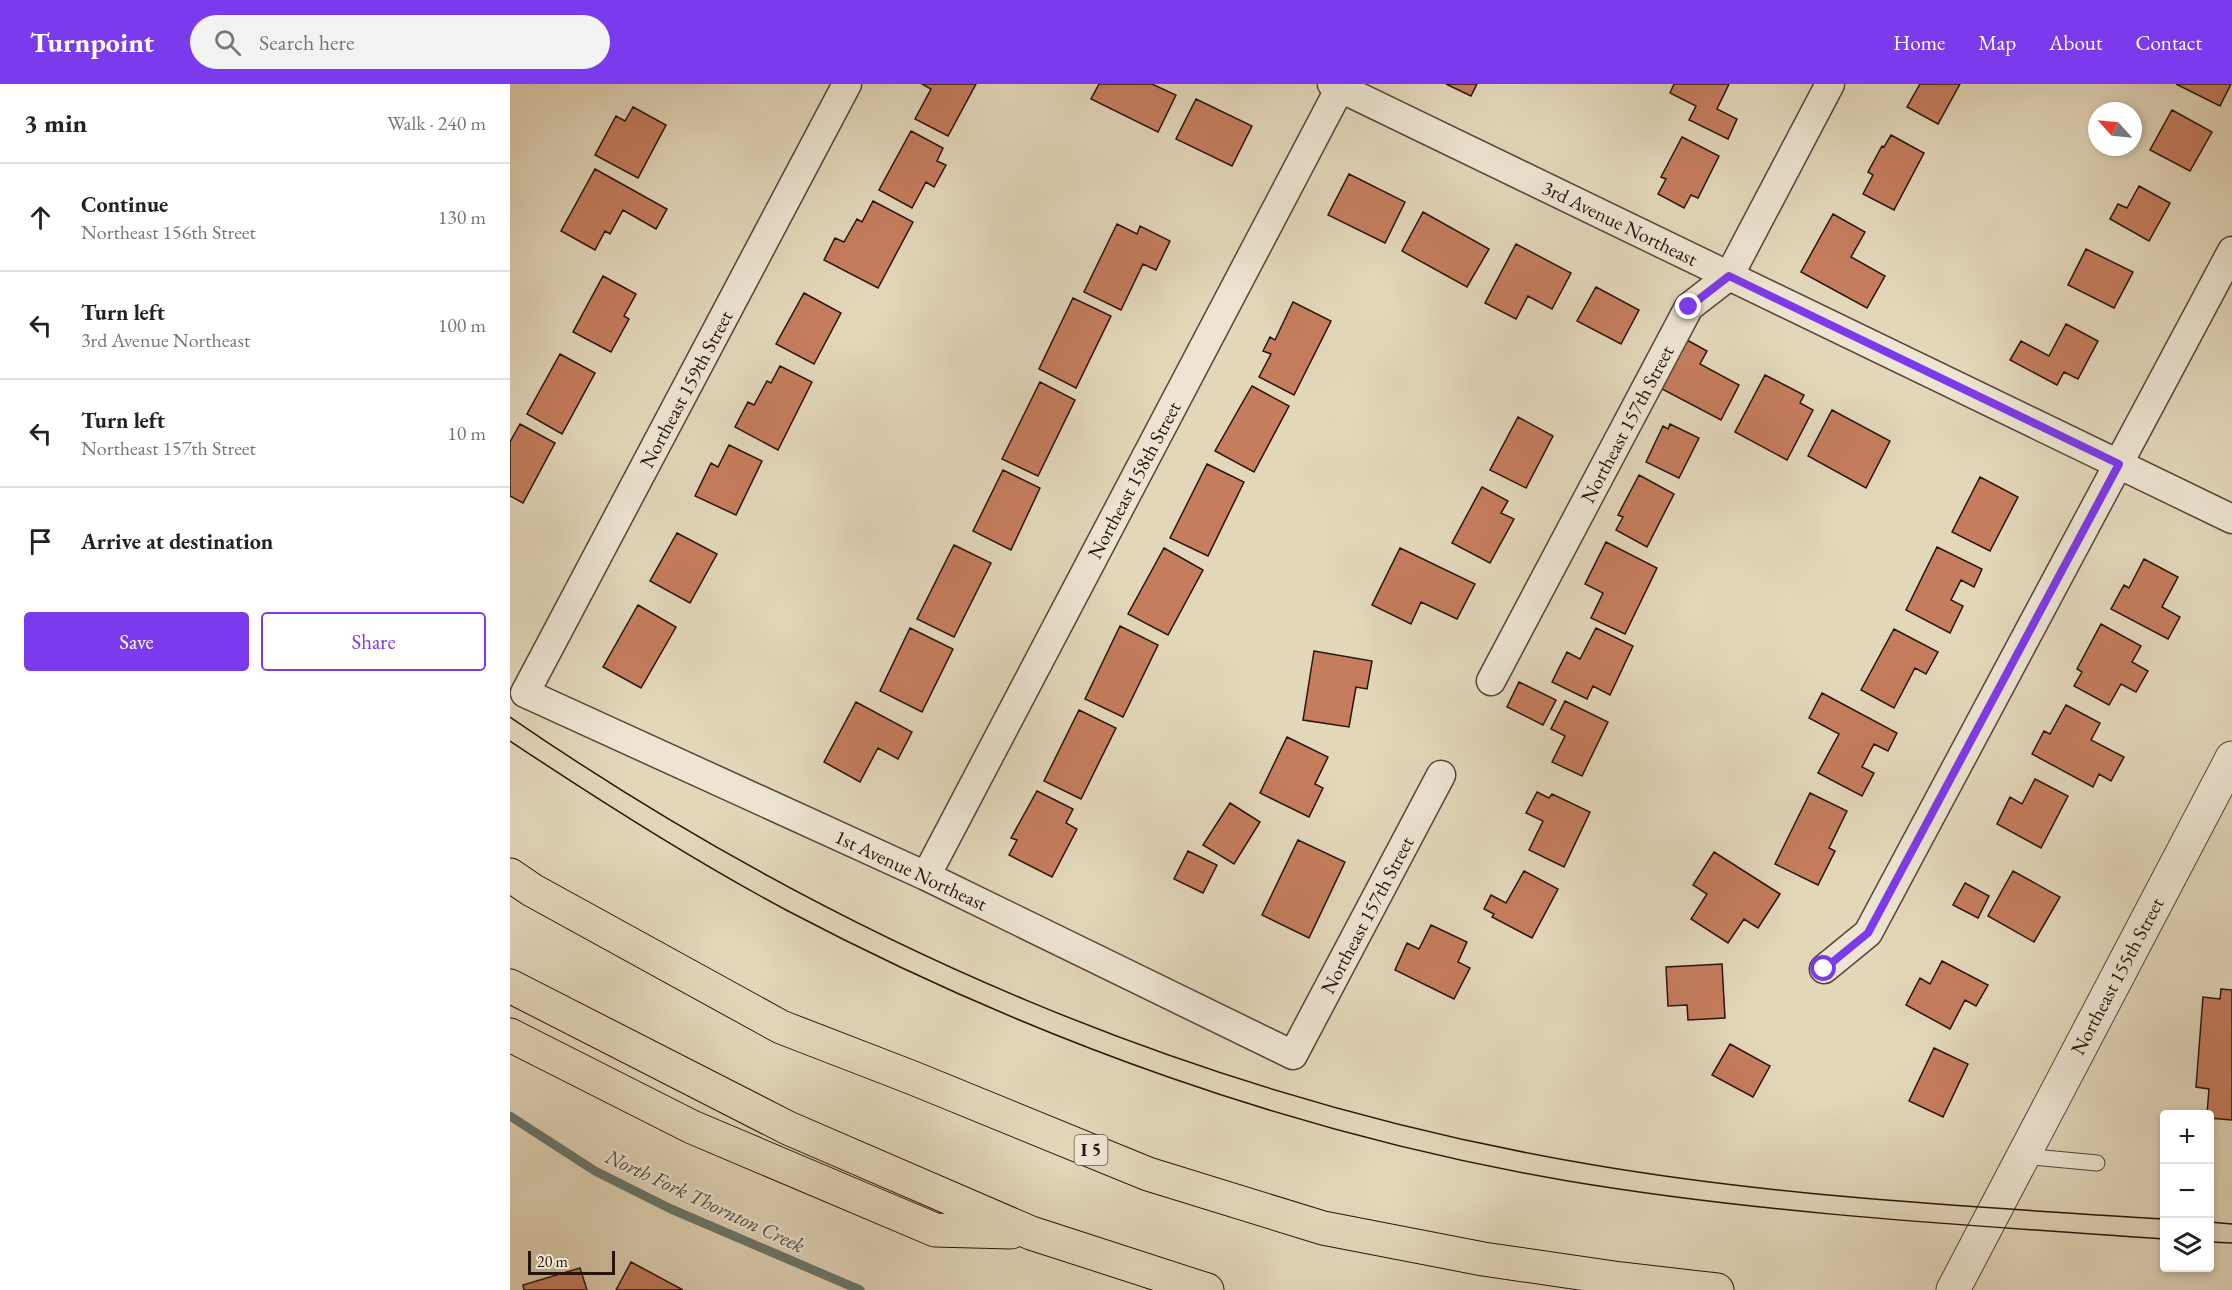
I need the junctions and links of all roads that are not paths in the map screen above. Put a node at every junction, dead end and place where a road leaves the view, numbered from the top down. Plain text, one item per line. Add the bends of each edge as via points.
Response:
1 (847, 84) edge
2 (1830, 84) edge
3 (1338, 85) edge
4 (2232, 251) edge
5 (1729, 276) junction
6 (2119, 464) junction
7 (2232, 519) edge
8 (1491, 681) dead end
9 (525, 693) joint
10 (2232, 758) edge
11 (1441, 775) dead end
12 (510, 875) edge
13 (926, 876) junction
14 (1824, 969) dead end
15 (510, 986) edge
16 (510, 1035) edge
17 (1293, 1055) joint
18 (2024, 1156) junction
19 (2097, 1163) dead end
20 (1031, 1233) junction
21 (1207, 1290) edge
22 (1717, 1290) edge
23 (1953, 1290) edge

1 - 9 street, Northeast 159th Street
2 - 5 street, Northeast 157th Street
3 - 5 street, 3rd Avenue Northeast
3 - 13 street, Northeast 158th Street
4 - 6 street
5 - 6 street, 3rd Avenue Northeast
5 - 8 street, Northeast 157th Street via 1689,307
6 - 7 street, 3rd Avenue Northeast
6 - 14 street via 1868,933
9 - 13 street, 1st Avenue Northeast
10 - 18 street, Northeast 155th Street
11 - 17 street, Northeast 157th Street
12 - 22 highway, I 5 via 781,1027 1148,1174 1323,1228 1483,1259
13 - 17 street, 1st Avenue Northeast
15 - 20 highway via 788,1128
16 - 20 highway via 692,1126 936,1230
18 - 19 lane
18 - 23 street, Northeast 155th Street
20 - 21 highway

